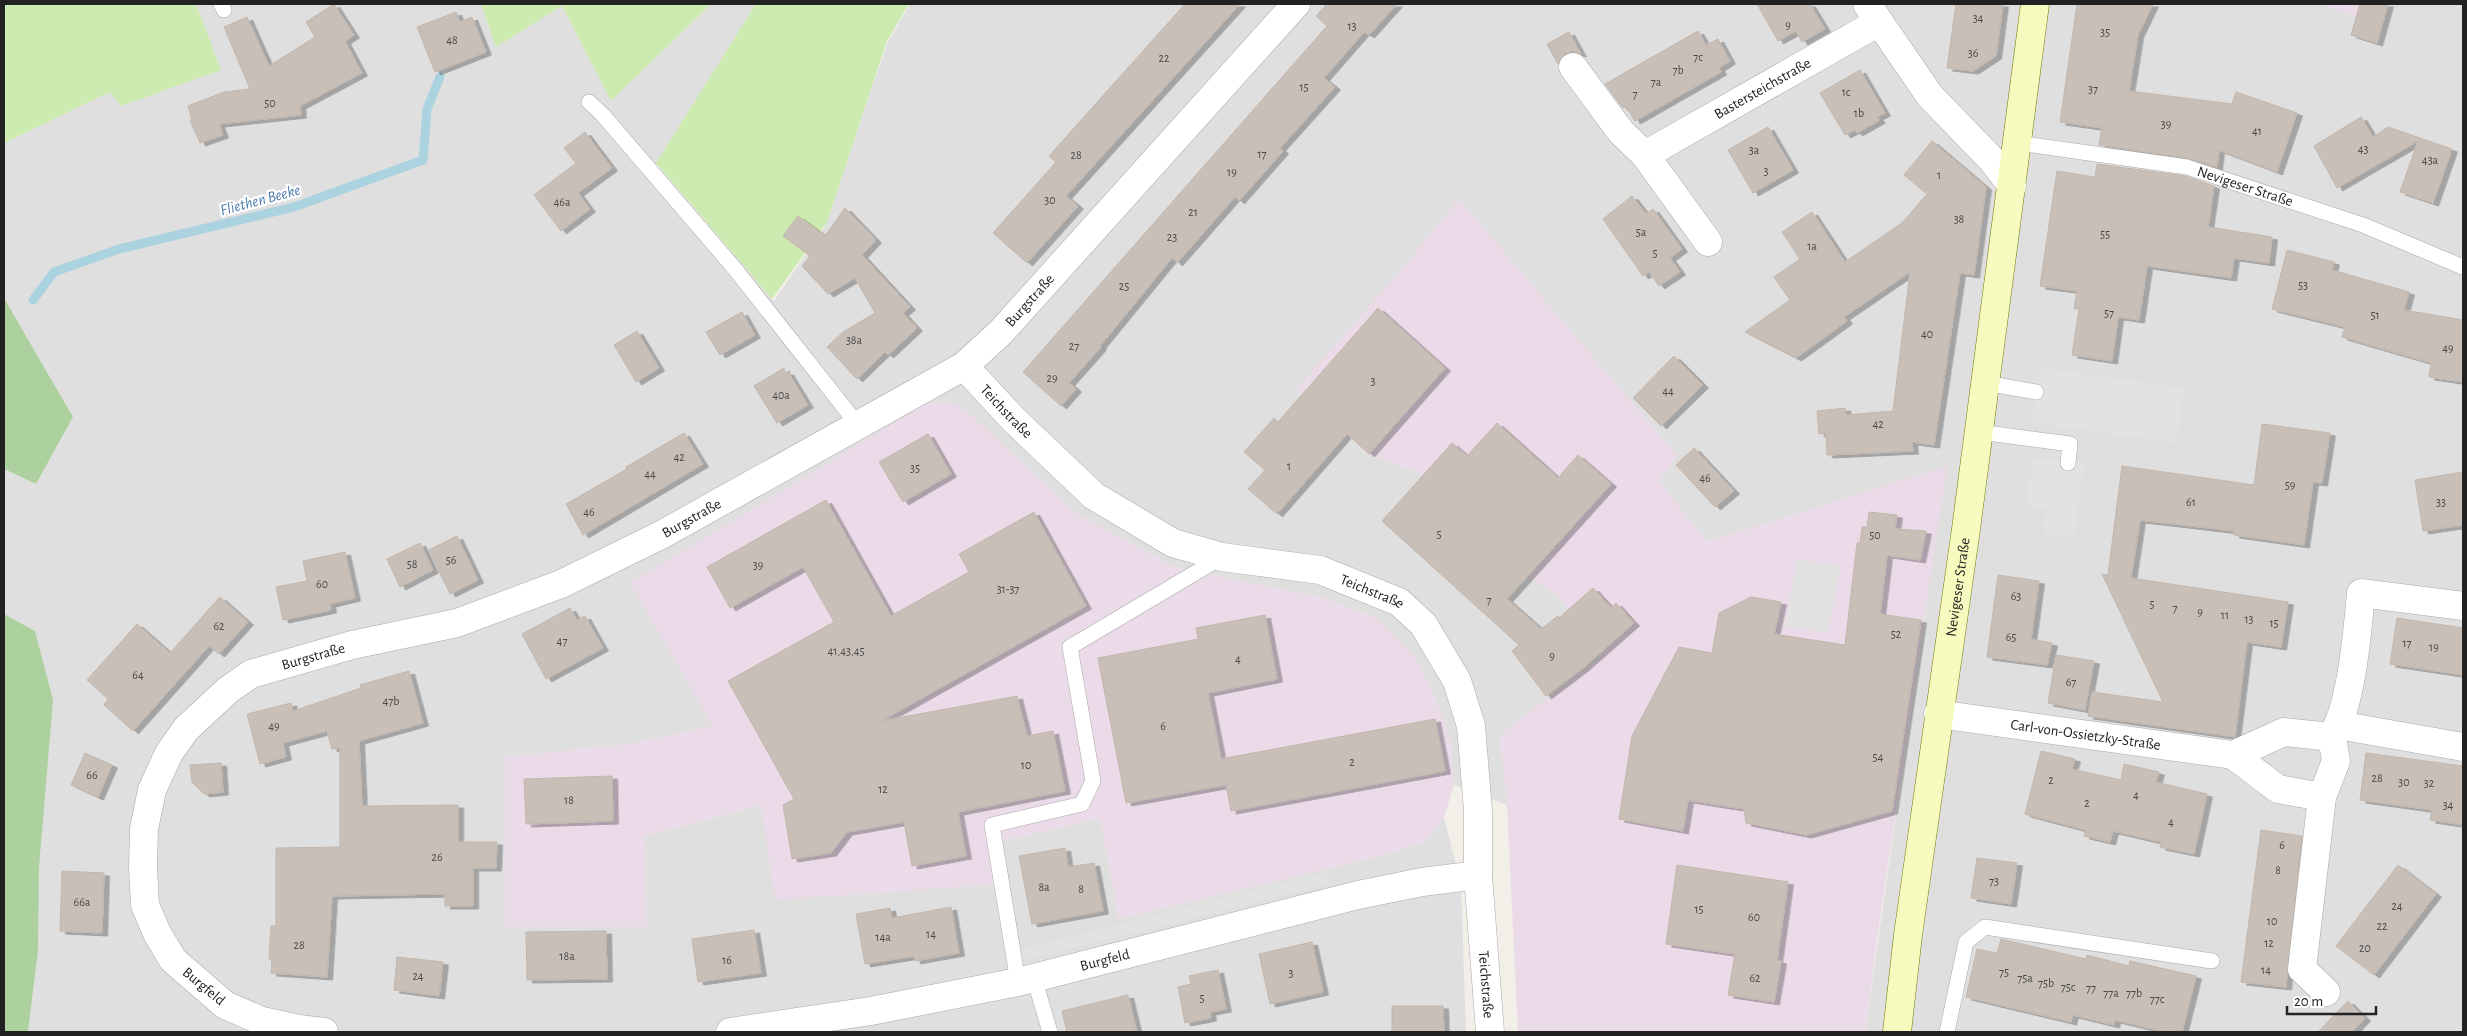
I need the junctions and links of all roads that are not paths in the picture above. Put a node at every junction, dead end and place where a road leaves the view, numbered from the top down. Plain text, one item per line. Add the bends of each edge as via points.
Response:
1 (1296, 4) edge
2 (2035, 4) edge
3 (1873, 13) edge
4 (1573, 67) dead end
5 (589, 102) dead end
6 (2018, 143) junction
7 (1645, 155) junction
8 (2012, 186) junction
9 (1708, 242) dead end
10 (2463, 267) edge
11 (964, 366) junction
12 (1985, 383) junction
13 (2036, 392) dead end
14 (858, 425) junction
15 (1979, 432) junction
16 (2068, 463) dead end
17 (1222, 557) junction
18 (2463, 606) edge
19 (1938, 714) junction
20 (2335, 731) junction
21 (2463, 747) edge
22 (2232, 755) junction
23 (2322, 797) junction
24 (1478, 875) junction
25 (173, 960) joint
26 (2212, 961) dead end
27 (1026, 980) junction
28 (2326, 992) dead end
29 (816, 1026) edge
30 (324, 1032) edge
31 (730, 1032) edge
32 (1050, 1032) edge
33 (1490, 1032) edge
34 (1897, 1032) edge
35 (1947, 1032) edge

1 - 11 street, Burgstraße via 1001,332
2 - 6 main road, Nevigeser Straße
3 - 7 street, Bastersteichstraße
3 - 8 street, Bastersteichstraße via 1930,96 1993,161
4 - 7 street via 1621,132
5 - 14 lane via 734,269
6 - 8 main road, Nevigeser Straße
6 - 10 lane, Nevigeser Straße via 2187,167 2363,225
7 - 9 street
8 - 12 main road, Nevigeser Straße
11 - 14 street, Burgstraße
11 - 17 street, Teichstraße via 1013,419 1094,496 1173,543
12 - 13 lane
12 - 15 main road, Nevigeser Straße
14 - 25 street, Burgstraße via 661,535 561,584 457,622 352,645 251,674 228,690 186,729 168,753 152,790 144,829 145,905
15 - 16 lane via 2070,444
15 - 19 main road, Nevigeser Straße
17 - 24 street, Teichstraße via 1320,570 1400,602 1423,624 1457,681 1472,726 1478,810
17 - 27 lane via 1070,647 1093,781 1082,804 992,825
18 - 20 street via 2361,593 2355,652
19 - 22 street, Carl-von-Ossietzky-Straße
19 - 34 main road, Nevigeser Straße
20 - 21 street
20 - 22 street via 2284,732
20 - 23 street via 2336,761
22 - 23 street, Carl-von-Ossietzky-Straße via 2278,789
23 - 28 street via 2302,969
24 - 27 street, Burgfeld via 1422,882 1358,896
24 - 33 street, Teichstraße
25 - 30 street, Burgfeld via 225,1005 262,1020
26 - 35 lane via 1984,927 1966,942
27 - 29 street, Burgfeld via 871,1011
27 - 32 lane
29 - 31 street, Burgfeld

